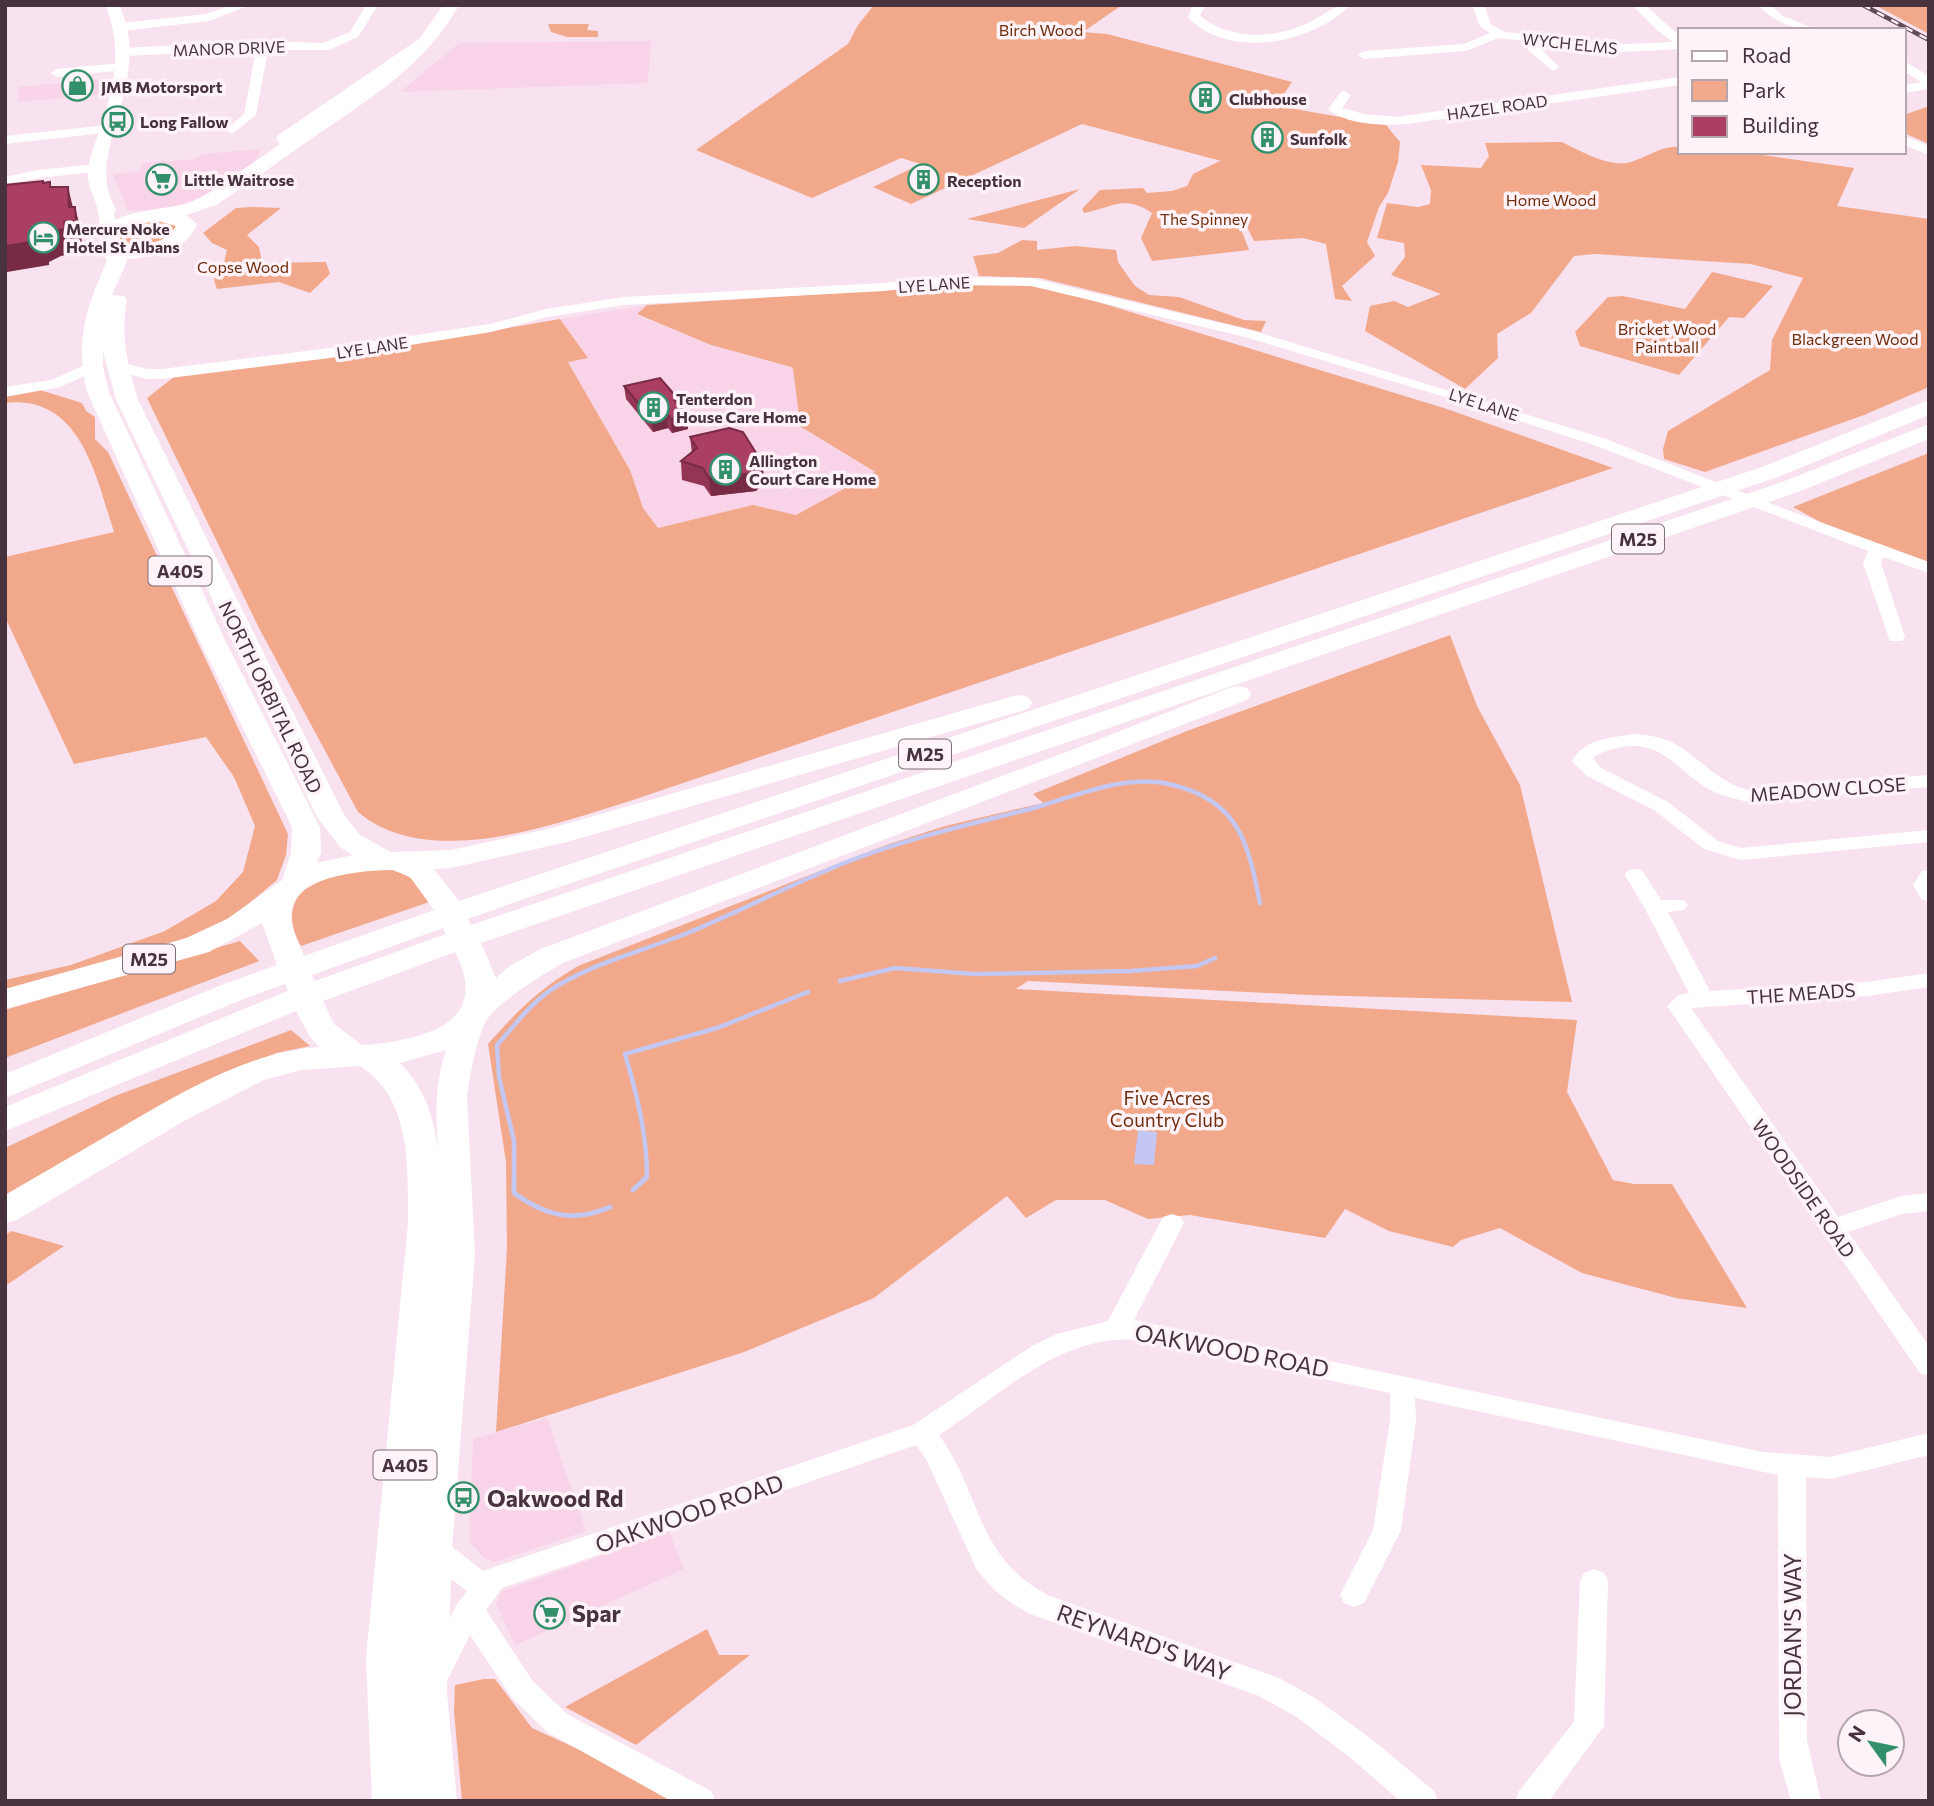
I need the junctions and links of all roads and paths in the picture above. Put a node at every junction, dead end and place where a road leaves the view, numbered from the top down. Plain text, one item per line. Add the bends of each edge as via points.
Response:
1 (112, 5) edge
2 (244, 5) edge
3 (372, 5) edge
4 (451, 5) edge
5 (469, 5) edge
6 (1199, 5) edge
7 (1344, 5) edge
8 (1478, 5) edge
9 (1638, 5) edge
10 (1764, 5) edge
11 (129, 26) junction
12 (1806, 28) edge
13 (1497, 34) junction
14 (440, 38) junction
15 (1534, 38) junction
16 (1678, 41) edge
17 (1678, 43) edge
18 (263, 46) junction
19 (1364, 55) dead end
20 (128, 57) junction
21 (373, 63) dead end
22 (391, 65) junction
23 (1553, 67) dead end
24 (1906, 67) edge
25 (57, 73) dead end
26 (1678, 81) edge
27 (1929, 84) edge
28 (1906, 89) edge
29 (1345, 95) dead end
30 (108, 129) junction
31 (232, 130) dead end
32 (5, 140) edge
33 (1906, 141) edge
34 (278, 146) junction
35 (1929, 151) edge
36 (97, 168) junction
37 (5, 181) edge
38 (107, 209) junction
39 (151, 216) junction
40 (187, 224) junction
41 (112, 242) junction
42 (158, 249) junction
43 (162, 374) junction
44 (108, 379) junction
45 (55, 384) junction
46 (5, 391) edge
47 (1929, 407) edge
48 (1929, 431) edge
49 (1877, 550) junction
50 (1929, 568) edge
51 (1368, 605) junction
52 (1896, 637) dead end
53 (1344, 640) junction
54 (1929, 781) edge
55 (1929, 836) edge
56 (391, 861) junction
57 (1635, 875) dead end
58 (1929, 876) edge
59 (289, 889) junction
60 (1929, 895) edge
61 (1677, 905) dead end
62 (1655, 906) junction
63 (1929, 979) edge
64 (235, 991) junction
65 (5, 999) edge
66 (1703, 999) junction
67 (1679, 1010) joint
68 (472, 1017) junction
69 (361, 1056) junction
70 (5, 1065) edge
71 (5, 1087) edge
72 (5, 1120) edge
73 (1929, 1202) edge
74 (5, 1211) edge
75 (1172, 1223) dead end
76 (1832, 1228) junction
77 (1118, 1329) junction
78 (1929, 1366) edge
79 (1404, 1386) junction
80 (922, 1432) junction
81 (1929, 1444) edge
82 (1792, 1467) junction
83 (432, 1549) junction
84 (1594, 1581) dead end
85 (484, 1588) junction
86 (1354, 1595) dead end
87 (467, 1613) junction
88 (426, 1693) junction
89 (394, 1801) edge
90 (435, 1801) edge
91 (700, 1801) edge
92 (1423, 1801) edge
93 (1530, 1801) edge
94 (1805, 1801) edge

1 - 11 main road
2 - 11 street via 209,17
3 - 18 street, MANOR DRIVE via 359,30 335,44
4 - 14 highway
5 - 14 highway via 459,26
6 - 7 street via 1194,17 1206,27 1237,36 1267,37 1308,29
8 - 13 street, WYCH ELMS via 1486,26
9 - 16 street
10 - 12 street via 1779,18
11 - 20 main road
13 - 15 street, WYCH ELMS
13 - 19 street via 1466,47
14 - 22 street
14 - 34 highway
14 - 40 highway via 421,65 374,100
15 - 17 street, WYCH ELMS via 1611,49
15 - 23 street via 1532,47
18 - 20 street, MANOR DRIVE
18 - 31 street via 250,115
20 - 25 street, MANOR DRIVE
20 - 30 main road
21 - 22 street
22 - 34 street
24 - 27 street
26 - 29 street, HAZEL ROAD via 1404,122 1334,109
27 - 28 street
30 - 32 street
30 - 36 main road
33 - 35 street
34 - 39 highway via 209,201
36 - 37 street
36 - 38 main road via 99,191
38 - 39 main road
38 - 41 main road
39 - 40 highway via 178,218
39 - 41 highway
40 - 42 highway, NORTH ORBITAL ROAD via 185,231
41 - 42 highway via 131,254
41 - 44 highway, NORTH ORBITAL ROAD / A405 via 117,261 92,331
42 - 44 highway, NORTH ORBITAL ROAD / A405 via 131,274 118,296
43 - 44 street, LYE LANE
43 - 44 street, LYE LANE via 142,380
43 - 49 street, LYE LANE via 491,328 546,313 624,301 941,281 1031,282 1249,334 1441,391 1597,441
44 - 45 street
44 - 45 street
44 - 56 highway, NORTH ORBITAL ROAD / A405 via 181,514 331,817 350,841
44 - 59 highway, NORTH ORBITAL ROAD / A405 via 214,644 306,827 306,853
45 - 46 street
47 - 51 highway, M25 via 1770,472
48 - 53 highway, M25 via 1790,487
49 - 50 street
49 - 52 street via 1872,563
51 - 56 highway, M25 via 1307,613 1049,694 557,836 451,859
51 - 64 highway, M25 via 508,894
53 - 68 highway, M25 via 1251,689 552,956 522,972
53 - 72 highway, M25 via 440,946 275,1007
54 - 55 street, MEADOW CLOSE via 1748,796 1719,789 1676,751 1654,740 1630,739 1597,747 1582,761 1594,772 1661,806 1704,840 1728,852
56 - 59 highway via 333,867
56 - 68 highway via 420,871 442,897 472,952 483,986
57 - 62 street
58 - 60 street via 1923,885
59 - 65 highway, M25 via 238,926 198,945
59 - 69 highway via 275,916 285,951 321,1030
61 - 62 street
62 - 66 street
63 - 66 street, THE MEADS via 1867,989
64 - 70 highway via 149,1012
64 - 71 highway, M25
66 - 67 street, THE MEADS via 1681,1003
67 - 76 street, WOODSIDE ROAD
68 - 69 highway via 444,1039 406,1052
68 - 83 highway, A405 via 451,1098 458,1254
69 - 74 highway via 301,1059 253,1073 172,1112
69 - 89 highway, A405 via 383,1065 394,1076 413,1108 424,1200 421,1290 387,1661
73 - 76 street via 1901,1205
75 - 77 street
76 - 78 street, WOODSIDE ROAD
77 - 79 street, OAKWOOD ROAD via 1198,1341
77 - 80 street, OAKWOOD ROAD via 1037,1355
79 - 82 street, OAKWOOD ROAD
79 - 86 street via 1387,1530
80 - 85 street, OAKWOOD ROAD via 503,1575
80 - 92 street, REYNARD'S WAY via 937,1453 986,1560 994,1573 1021,1595 1269,1687 1305,1707
81 - 82 street, OAKWOOD ROAD via 1846,1466
82 - 94 street, JORDAN'S WAY via 1792,1740
83 - 85 street
83 - 88 highway, A405
84 - 93 street via 1589,1726
85 - 87 street, OAKWOOD ROAD
87 - 88 street, OAKWOOD ROAD
87 - 91 street via 474,1616 522,1689 557,1723
88 - 90 highway, A405

